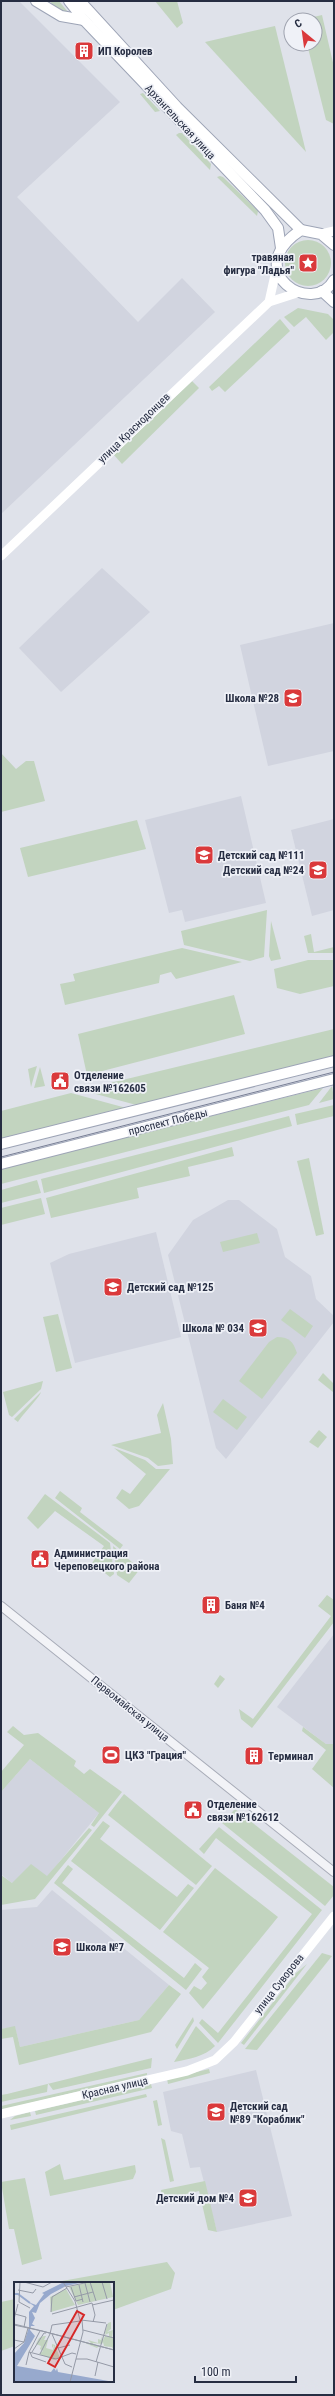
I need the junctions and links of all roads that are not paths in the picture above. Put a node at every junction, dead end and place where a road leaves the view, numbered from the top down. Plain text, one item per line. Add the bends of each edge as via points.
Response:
1 (37, 1) edge
2 (69, 1) edge
3 (80, 1) edge
4 (85, 1) edge
5 (87, 17) junction
6 (301, 230) junction
7 (334, 231) edge
8 (321, 234) junction
9 (334, 245) edge
10 (282, 248) junction
11 (277, 266) junction
12 (334, 280) edge
13 (322, 291) junction
14 (297, 292) junction
15 (269, 302) junction
16 (334, 302) edge
17 (1, 556) edge
18 (334, 1061) edge
19 (334, 1079) edge
20 (1, 1144) edge
21 (1, 1164) edge
22 (1, 1606) edge
23 (334, 1872) edge
24 (334, 1916) edge
25 (224, 2052) joint
26 (1, 2114) edge

1 - 5 main road via 61,16
2 - 5 main road, Архангельская улица
3 - 5 main road, Архангельская улица
4 - 5 main road
5 - 6 main road, Архангельская улица
5 - 10 main road, Архангельская улица via 265,210 278,228
6 - 8 main road
6 - 10 main road via 287,240
7 - 8 main road
8 - 9 main road
10 - 11 main road via 277,258
11 - 14 main road via 280,277 287,287
11 - 15 main road
12 - 13 main road
13 - 14 main road via 310,294
13 - 16 main road
14 - 15 main road, улица Краснодонцев
15 - 17 main road, улица Краснодонцев
18 - 20 main road, проспект Победы
19 - 21 main road, проспект Победы
22 - 23 street, Первомайская улица
24 - 25 main road, улица Суворова
25 - 26 main road, Красная улица via 210,2063 188,2071

